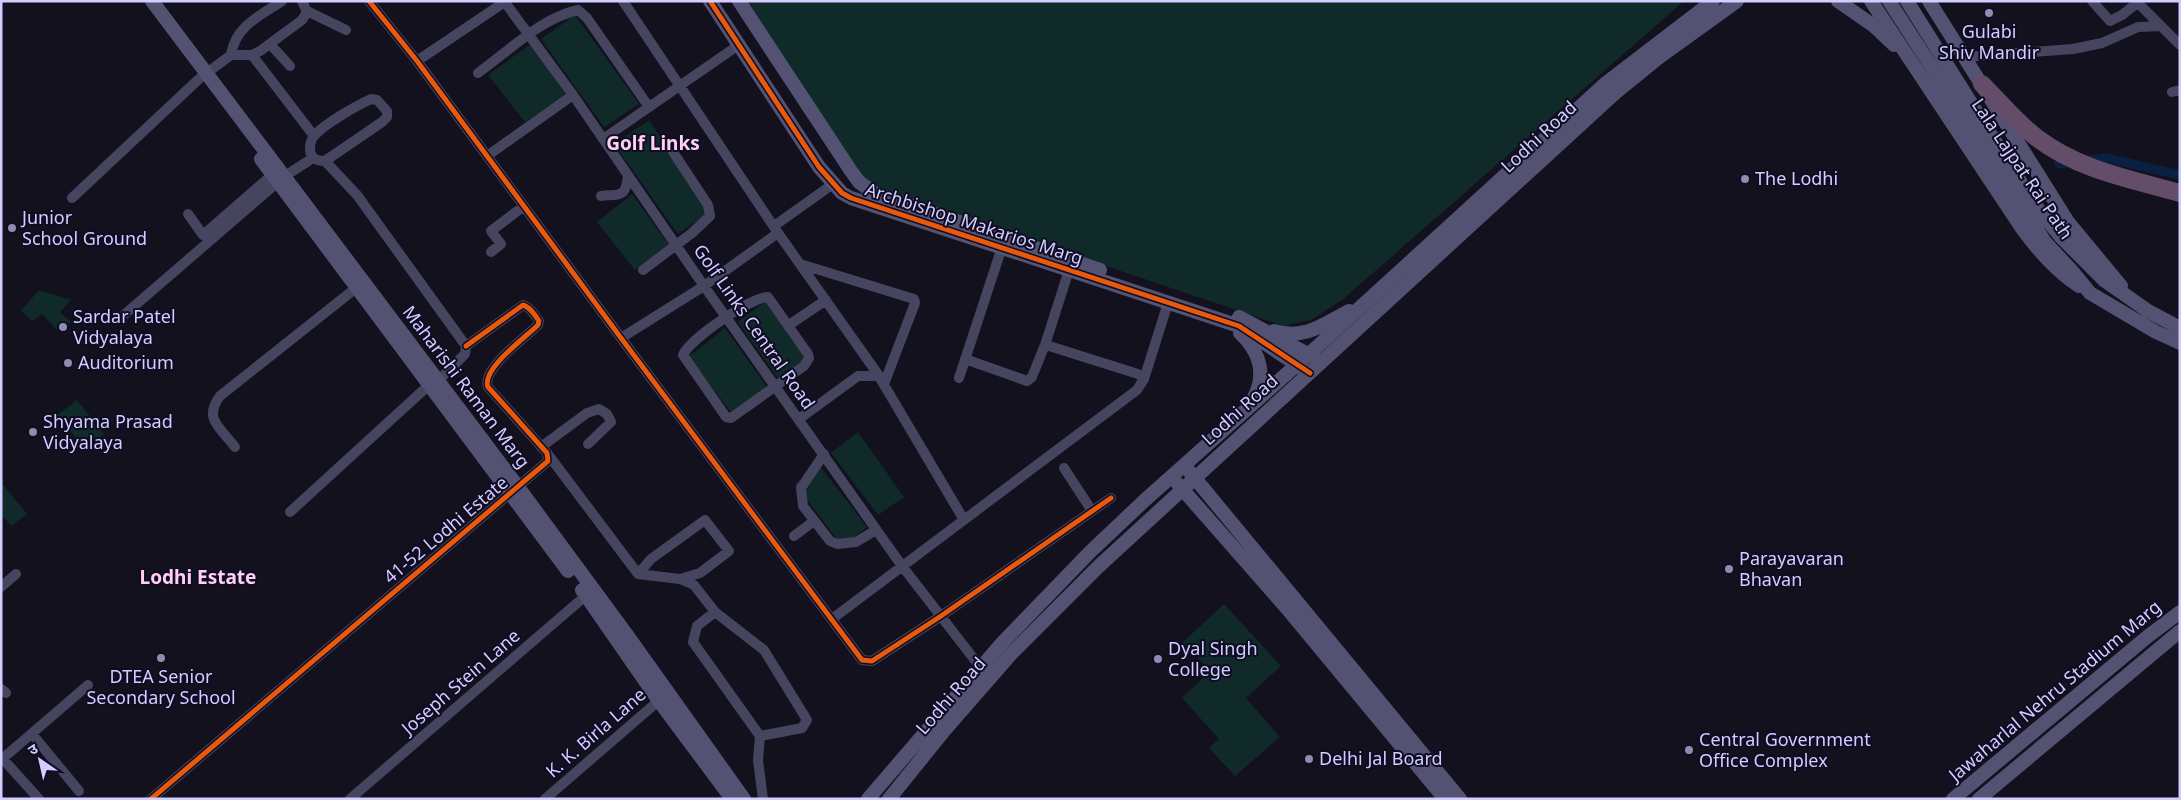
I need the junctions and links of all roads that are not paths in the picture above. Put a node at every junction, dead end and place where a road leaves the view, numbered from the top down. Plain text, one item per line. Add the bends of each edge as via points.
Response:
1 (143, 1) edge
2 (152, 1) edge
3 (282, 1) edge
4 (302, 1) edge
5 (369, 1) edge
6 (505, 1) edge
7 (623, 1) edge
8 (710, 1) edge
9 (740, 1) edge
10 (1697, 1) edge
11 (1713, 1) edge
12 (1737, 1) edge
13 (1838, 1) edge
14 (1871, 1) edge
15 (1889, 1) edge
16 (1908, 1) edge
17 (2092, 1) edge
18 (2137, 2) edge
19 (1930, 3) edge
20 (307, 11) junction
21 (2161, 26) junction
22 (346, 30) dead end
23 (529, 35) junction
24 (270, 44) junction
25 (740, 44) junction
26 (2180, 45) edge
27 (1652, 46) junction
28 (252, 54) junction
29 (231, 55) junction
30 (1964, 57) junction
31 (417, 61) junction
32 (290, 66) dead end
33 (478, 74) dead end
34 (204, 76) junction
35 (1923, 77) junction
36 (1982, 84) junction
37 (680, 86) junction
38 (573, 95) junction
39 (649, 107) junction
40 (314, 136) junction
41 (602, 139) junction
42 (673, 152) dead end
43 (487, 156) junction
44 (313, 158) junction
45 (325, 161) junction
46 (628, 176) junction
47 (279, 178) junction
48 (833, 184) junction
49 (2180, 192) edge
50 (601, 196) dead end
51 (72, 198) dead end
52 (524, 206) junction
53 (188, 214) dead end
54 (776, 229) junction
55 (1004, 243) junction
56 (676, 246) junction
57 (491, 252) dead end
58 (800, 264) junction
59 (643, 270) dead end
60 (1069, 270) junction
61 (704, 286) junction
62 (356, 288) junction
63 (2090, 293) junction
64 (2128, 296) junction
65 (826, 300) junction
66 (1168, 302) junction
67 (1365, 303) junction
68 (125, 314) dead end
69 (726, 317) junction
70 (1236, 321) junction
71 (789, 326) junction
72 (2180, 328) edge
73 (621, 338) junction
74 (2180, 343) edge
75 (1045, 345) junction
76 (466, 346) junction
77 (1308, 354) junction
78 (965, 359) junction
79 (1322, 362) junction
80 (1297, 365) junction
81 (1310, 373) junction
82 (959, 378) dead end
83 (1144, 379) junction
84 (881, 380) junction
85 (434, 383) junction
86 (775, 386) junction
87 (1248, 408) junction
88 (799, 419) junction
89 (588, 444) dead end
90 (235, 447) dead end
91 (544, 450) junction
92 (824, 454) junction
93 (1183, 465) junction
94 (1064, 468) dead end
95 (1170, 476) junction
96 (1194, 477) junction
97 (1182, 488) junction
98 (514, 490) junction
99 (1111, 498) dead end
100 (1092, 511) junction
101 (290, 512) dead end
102 (964, 520) junction
103 (814, 521) junction
104 (876, 530) junction
105 (794, 536) dead end
106 (902, 566) junction
107 (16, 574) dead end
108 (638, 574) junction
109 (680, 579) junction
110 (1, 587) edge
111 (590, 592) junction
112 (715, 612) junction
113 (2180, 612) edge
114 (941, 616) junction
115 (832, 618) junction
116 (2180, 631) edge
117 (981, 668) junction
118 (88, 685) dead end
119 (663, 697) junction
120 (32, 734) junction
121 (760, 736) junction
122 (2, 760) edge
123 (79, 790) dead end
124 (730, 798) edge
125 (39, 799) edge
126 (150, 799) edge
127 (350, 799) edge
128 (545, 799) edge
129 (744, 799) edge
130 (763, 799) edge
131 (868, 799) edge
132 (889, 799) edge
133 (1445, 799) edge
134 (1460, 799) edge
135 (1953, 799) edge
136 (1979, 799) edge

1 - 34 main road, Maharishi Raman Marg
2 - 34 main road, Maharishi Raman Marg
3 - 29 street via 239,33
4 - 20 street
5 - 31 street
6 - 23 street, Golf Links Central Road
6 - 31 street
7 - 37 street
8 - 25 main road, Archbishop Makarios Marg
9 - 55 main road, Archbishop Makarios Marg via 859,182 874,193
10 - 27 main road
11 - 27 main road, Lodhi Road
12 - 79 main road, Lodhi Road via 1616,92
13 - 35 main road via 1888,39
14 - 35 main road
15 - 63 main road, Lala Lajpat Rai Path via 2044,242
16 - 64 main road, Lala Lajpat Rai Path via 2035,205 2061,237 2104,280
17 - 18 street via 2110,21
18 - 21 street
19 - 30 main road
20 - 22 street
20 - 24 street via 302,20
21 - 26 street
21 - 30 street via 2138,27 2102,43 2073,49
23 - 33 street
23 - 38 street, Golf Links Central Road
23 - 39 street via 562,14 582,12
24 - 28 street
24 - 32 street
25 - 37 street
25 - 48 main road, Archbishop Makarios Marg
27 - 67 main road, Lodhi Road via 1606,83
28 - 29 street
28 - 40 street
29 - 34 street
30 - 36 main road
31 - 43 street
34 - 47 main road, Maharishi Raman Marg
34 - 51 street
35 - 63 main road via 2020,227 2061,275
36 - 49 highway via 2036,137 2090,168
36 - 64 main road via 2068,222
37 - 39 street
37 - 54 street
38 - 41 street, Golf Links Central Road
38 - 43 street
39 - 41 street
40 - 44 street via 310,143
40 - 45 street via 354,107 371,99 377,100 387,111 382,122
41 - 46 street, Golf Links Central Road
42 - 56 street via 710,211 706,221
43 - 52 street
44 - 45 street
44 - 47 street
45 - 76 street via 357,195
46 - 50 street via 627,188 622,193
46 - 56 street, Golf Links Central Road
47 - 53 street via 203,235
47 - 62 main road, Maharishi Raman Marg
47 - 68 street
47 - 85 main road, Maharishi Raman Marg
48 - 54 street
48 - 55 main road, Archbishop Makarios Marg via 852,198
52 - 57 street via 491,231 500,244
52 - 73 street
54 - 58 street
54 - 61 street
55 - 60 main road, Archbishop Makarios Marg
55 - 70 main road, Archbishop Makarios Marg
55 - 78 street
56 - 59 street
56 - 61 street, Golf Links Central Road
58 - 65 street
58 - 84 street via 914,299
60 - 66 main road, Archbishop Makarios Marg
60 - 75 street
61 - 69 street, Golf Links Central Road
61 - 73 street
62 - 85 main road, Maharishi Raman Marg
62 - 90 street via 220,396 212,407 213,418
63 - 74 main road, Lala Lajpat Rai Path
64 - 72 main road, Lala Lajpat Rai Path
65 - 71 street
65 - 84 street
66 - 70 main road, Archbishop Makarios Marg
66 - 83 street
67 - 70 main road via 1312,331 1295,335
67 - 77 main road, Lodhi Road
69 - 71 street via 766,296
69 - 86 street, Golf Links Central Road
69 - 86 street via 685,350 683,356 694,374 726,417 732,418
70 - 77 main road, Archbishop Makarios Marg
70 - 80 main road, Archbishop Makarios Marg
70 - 87 main road via 1258,358 1261,375 1258,390
71 - 86 street via 809,358 804,366
73 - 115 street
75 - 78 street via 1032,377 1027,380
75 - 83 street via 1138,374
76 - 85 street via 465,354
76 - 91 street via 523,305 539,321 509,351 486,382
77 - 79 main road, Archbishop Makarios Marg
77 - 80 main road, Lodhi Road
78 - 82 street
79 - 81 main road, Lodhi Road
80 - 81 main road, Archbishop Makarios Marg
80 - 87 main road, Lodhi Road
81 - 96 main road, Lodhi Road
83 - 102 street via 1137,390
84 - 88 street via 858,376
84 - 102 street
85 - 98 main road, Maharishi Raman Marg
85 - 101 street
86 - 88 street, Golf Links Central Road
87 - 93 main road, Lodhi Road
88 - 92 street, Golf Links Central Road
89 - 91 street via 611,422 599,409 587,413
91 - 98 street, 41-52 Lodhi Estate via 549,458 544,465
91 - 108 street
92 - 103 street via 801,488 803,506
92 - 104 street, Golf Links Central Road
93 - 95 main road, Lodhi Road
93 - 96 main road
94 - 100 street
95 - 97 main road
95 - 117 main road, Lodhi Road via 1090,552
96 - 97 main road, Lodhi Road
96 - 134 main road
97 - 132 main road, Lodhi Road via 1012,653
97 - 133 main road
98 - 111 main road, Maharishi Raman Marg
98 - 126 street, 41-52 Lodhi Estate
99 - 100 street
100 - 114 street
102 - 106 street
103 - 104 street via 830,541 837,544 856,542
103 - 105 street
104 - 106 street, Golf Links Central Road
106 - 114 street, Golf Links Central Road
106 - 115 street
107 - 110 street
108 - 109 street
108 - 109 street via 651,560 705,520 729,551 700,573
109 - 112 street via 694,585
111 - 119 main road, Maharishi Raman Marg
111 - 127 street, Joseph Stein Lane
112 - 121 street via 696,626 693,642
112 - 121 street via 764,650 807,720 802,728
113 - 135 main road, Jawaharlal Nehru Stadium Marg
114 - 115 street via 869,662 862,660
114 - 117 street, Golf Links Central Road
116 - 136 main road, Jawaharlal Nehru Stadium Marg
117 - 131 main road, Lodhi Road
118 - 120 street
119 - 124 main road, Maharishi Raman Marg
119 - 128 street, K. K. Birla Lane
119 - 129 main road, Maharishi Raman Marg
120 - 122 street
120 - 123 street
121 - 130 street via 758,760
122 - 125 street

